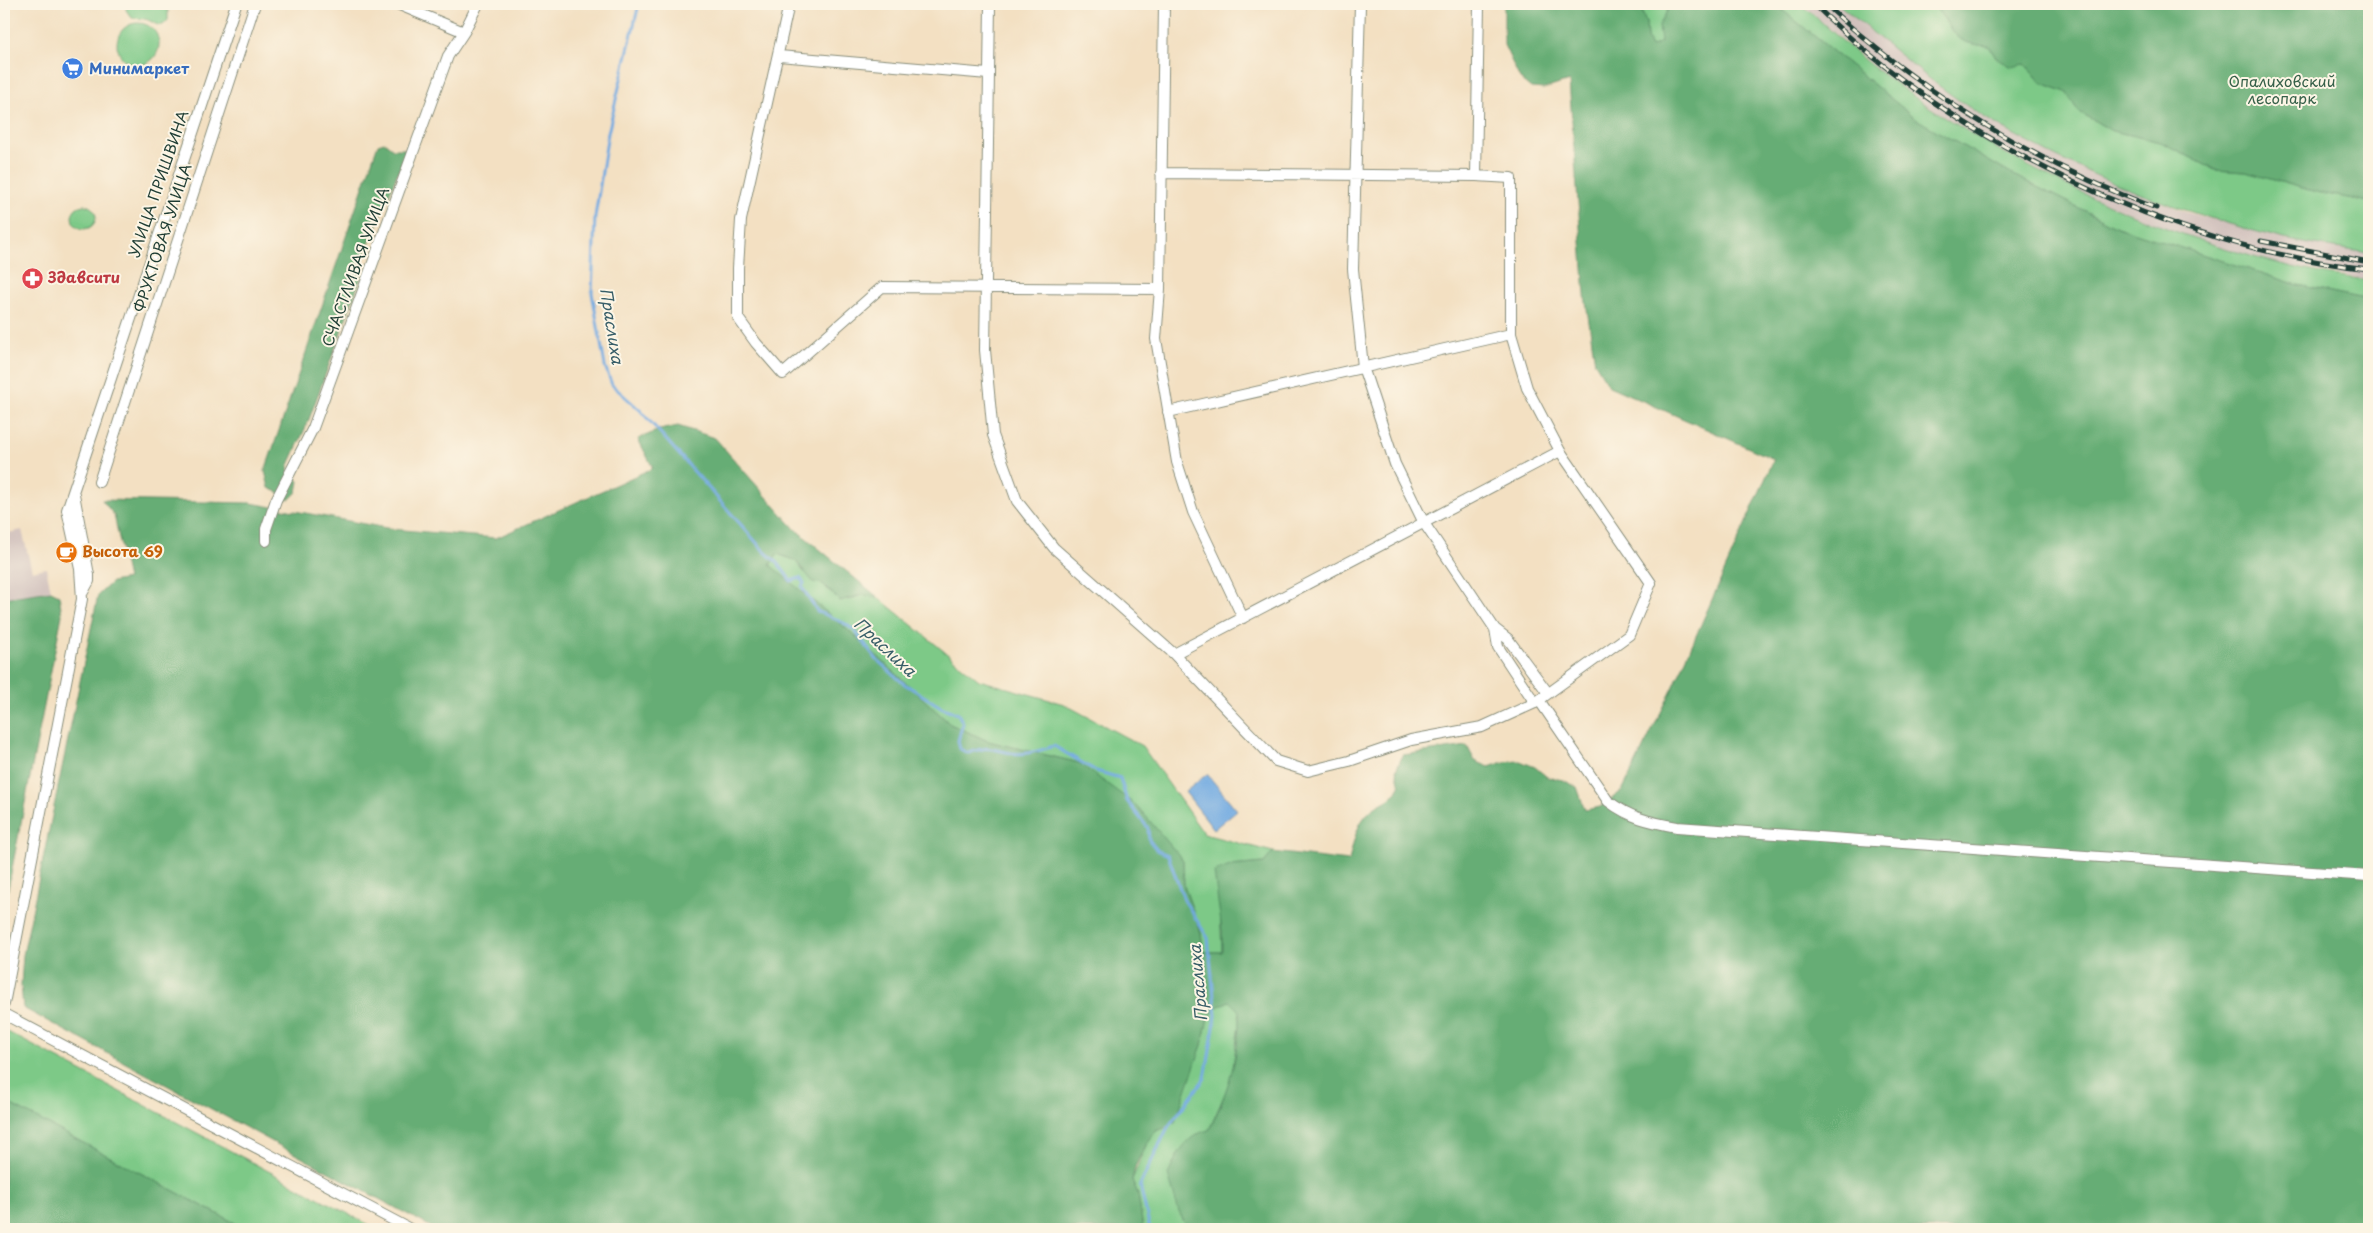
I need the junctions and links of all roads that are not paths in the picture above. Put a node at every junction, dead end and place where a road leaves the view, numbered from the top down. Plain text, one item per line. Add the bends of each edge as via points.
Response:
1 (236, 4) edge
2 (255, 4) edge
3 (397, 4) edge
4 (478, 4) edge
5 (789, 4) edge
6 (990, 4) edge
7 (1164, 4) edge
8 (1360, 4) edge
9 (1479, 4) edge
10 (464, 32) junction
11 (779, 56) junction
12 (988, 74) junction
13 (1161, 173) junction
14 (1357, 175) junction
15 (1476, 176) junction
16 (987, 287) junction
17 (1160, 289) junction
18 (1511, 334) junction
19 (1364, 367) junction
20 (1168, 412) junction
21 (1560, 451) junction
22 (99, 482) dead end
23 (1424, 523) junction
24 (266, 541) dead end
25 (1243, 618) junction
26 (1495, 629) junction
27 (1174, 654) junction
28 (1548, 693) junction
29 (1537, 701) junction
30 (2369, 876) edge
31 (4, 1004) edge
32 (4, 1014) edge
33 (410, 1229) edge

1 - 31 street, УЛИЦА ПРИШВИНА via 73,488 89,581 82,592
2 - 22 street, ФРУКТОВАЯ УЛИЦА
3 - 10 street
4 - 10 street, СЧАСТЛИВАЯ УЛИЦА
5 - 11 street
6 - 12 street
7 - 13 street
8 - 14 street
9 - 15 street
10 - 24 street, СЧАСТЛИВАЯ УЛИЦА via 448,56 313,428 276,500 266,529
11 - 12 street
11 - 16 street via 741,220 738,318 783,374 882,287
12 - 16 street
13 - 14 street
13 - 17 street
14 - 15 street
14 - 19 street via 1353,269
15 - 18 street via 1511,178
16 - 17 street
16 - 27 street via 985,350 993,436 1017,501 1054,548
17 - 20 street via 1156,339
18 - 19 street
18 - 21 street via 1527,388
19 - 20 street
19 - 23 street via 1395,464
20 - 25 street via 1176,462 1194,512
21 - 23 street
21 - 28 street via 1652,583 1629,635
23 - 25 street
23 - 26 street
25 - 27 street
26 - 28 street via 1508,639
26 - 29 street via 1498,647
27 - 29 street via 1276,761 1308,771 1411,740 1482,727
28 - 29 street
29 - 30 street via 1608,801 1624,813 1647,822 1687,828
32 - 33 street

